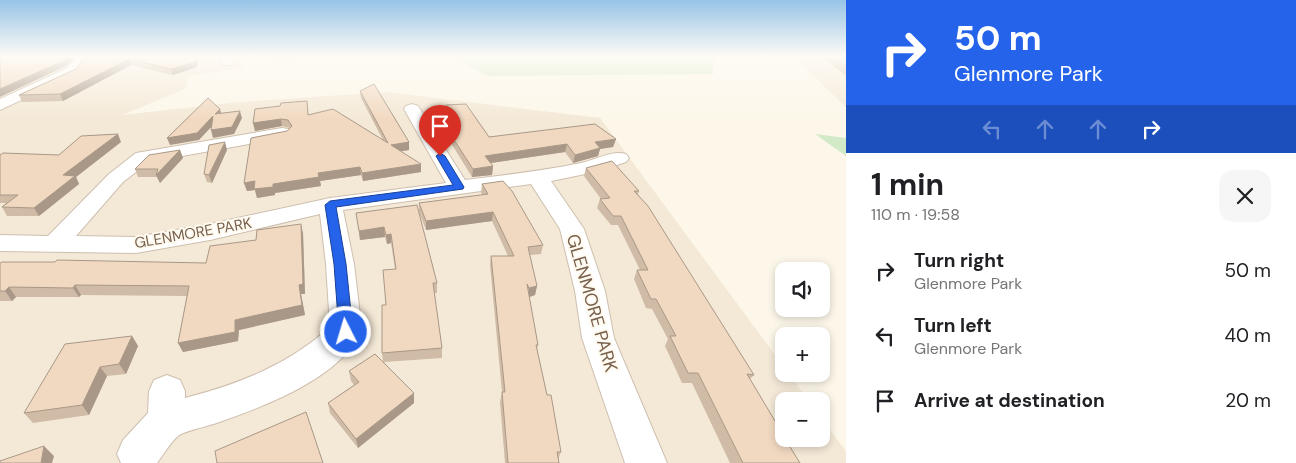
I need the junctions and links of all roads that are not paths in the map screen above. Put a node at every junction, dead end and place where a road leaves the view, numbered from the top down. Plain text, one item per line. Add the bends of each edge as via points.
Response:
1 (58, 78) edge
2 (0, 105) edge
3 (412, 109) dead end
4 (282, 133) edge
5 (156, 140) dead end
6 (143, 157) junction
7 (619, 158) dead end
8 (537, 176) junction
9 (459, 187) junction
10 (330, 205) junction
11 (2, 245) edge
12 (54, 245) junction
13 (138, 454) dead end
14 (646, 463) edge

1 - 2 street
3 - 9 street
4 - 6 street
5 - 6 street
6 - 12 street via 116,178
7 - 8 street, GLENMORE PARK via 588,168
8 - 9 street, GLENMORE PARK
8 - 14 street, GLENMORE PARK via 572,229 590,291 598,338
9 - 10 street, GLENMORE PARK
10 - 12 street, GLENMORE PARK via 136,245
10 - 13 street via 340,264 346,332 317,359 280,381 212,409 167,406
11 - 12 street, GLENMORE PARK

